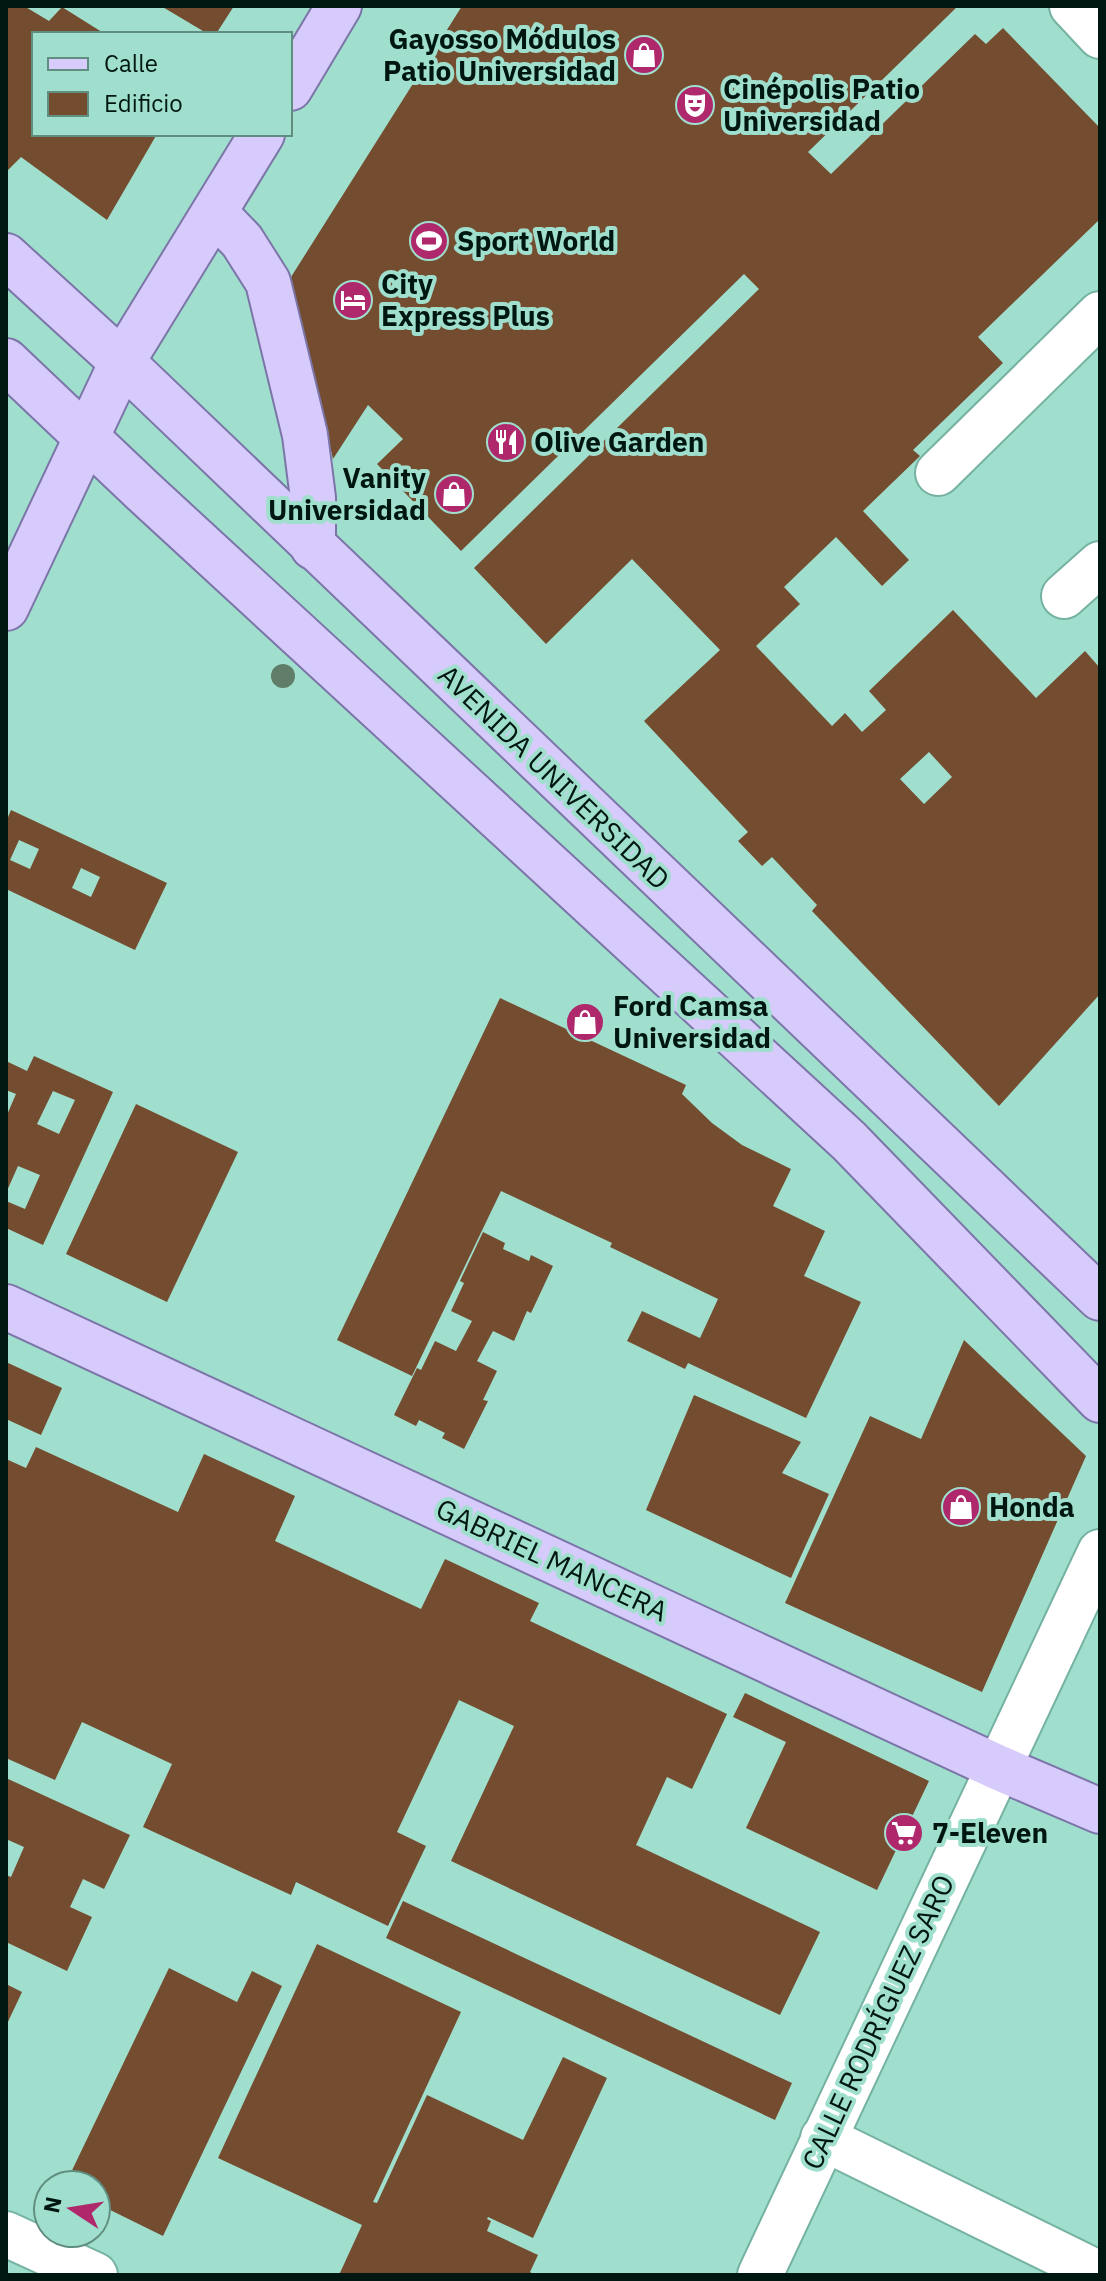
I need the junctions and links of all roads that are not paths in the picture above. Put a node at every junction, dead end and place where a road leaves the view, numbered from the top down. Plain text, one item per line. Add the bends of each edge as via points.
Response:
1 (339, 6) edge
2 (1072, 6) edge
3 (1100, 36) edge
4 (292, 85) edge
5 (261, 136) edge
6 (215, 213) junction
7 (6, 256) edge
8 (1100, 314) edge
9 (6, 361) edge
10 (122, 362) junction
11 (88, 437) junction
12 (938, 473) dead end
13 (313, 547) junction
14 (1100, 564) edge
15 (1064, 596) dead end
16 (6, 608) edge
17 (1100, 1298) edge
18 (6, 1307) edge
19 (1100, 1400) edge
20 (1100, 1552) edge
21 (997, 1767) junction
22 (1100, 1811) edge
23 (823, 2138) junction
24 (6, 2234) edge
25 (1100, 2274) edge
26 (95, 2275) edge
27 (760, 2275) edge

1 - 4 main road
2 - 3 street
5 - 6 main road
6 - 10 main road
6 - 13 main road via 242,241 268,282 305,435
7 - 10 main road, AVENIDA UNIVERSIDAD
8 - 12 street
9 - 11 main road
10 - 11 main road
10 - 13 main road, AVENIDA UNIVERSIDAD
11 - 16 main road
11 - 19 main road via 849,1141
13 - 17 main road, AVENIDA UNIVERSIDAD
14 - 15 street
18 - 21 main road, GABRIEL MANCERA
20 - 21 street, CALLE RODRÍGUEZ SARO
21 - 22 main road, GABRIEL MANCERA
21 - 23 street, CALLE RODRÍGUEZ SARO
23 - 25 street
23 - 27 street, CALLE RODRÍGUEZ SARO
24 - 26 street

